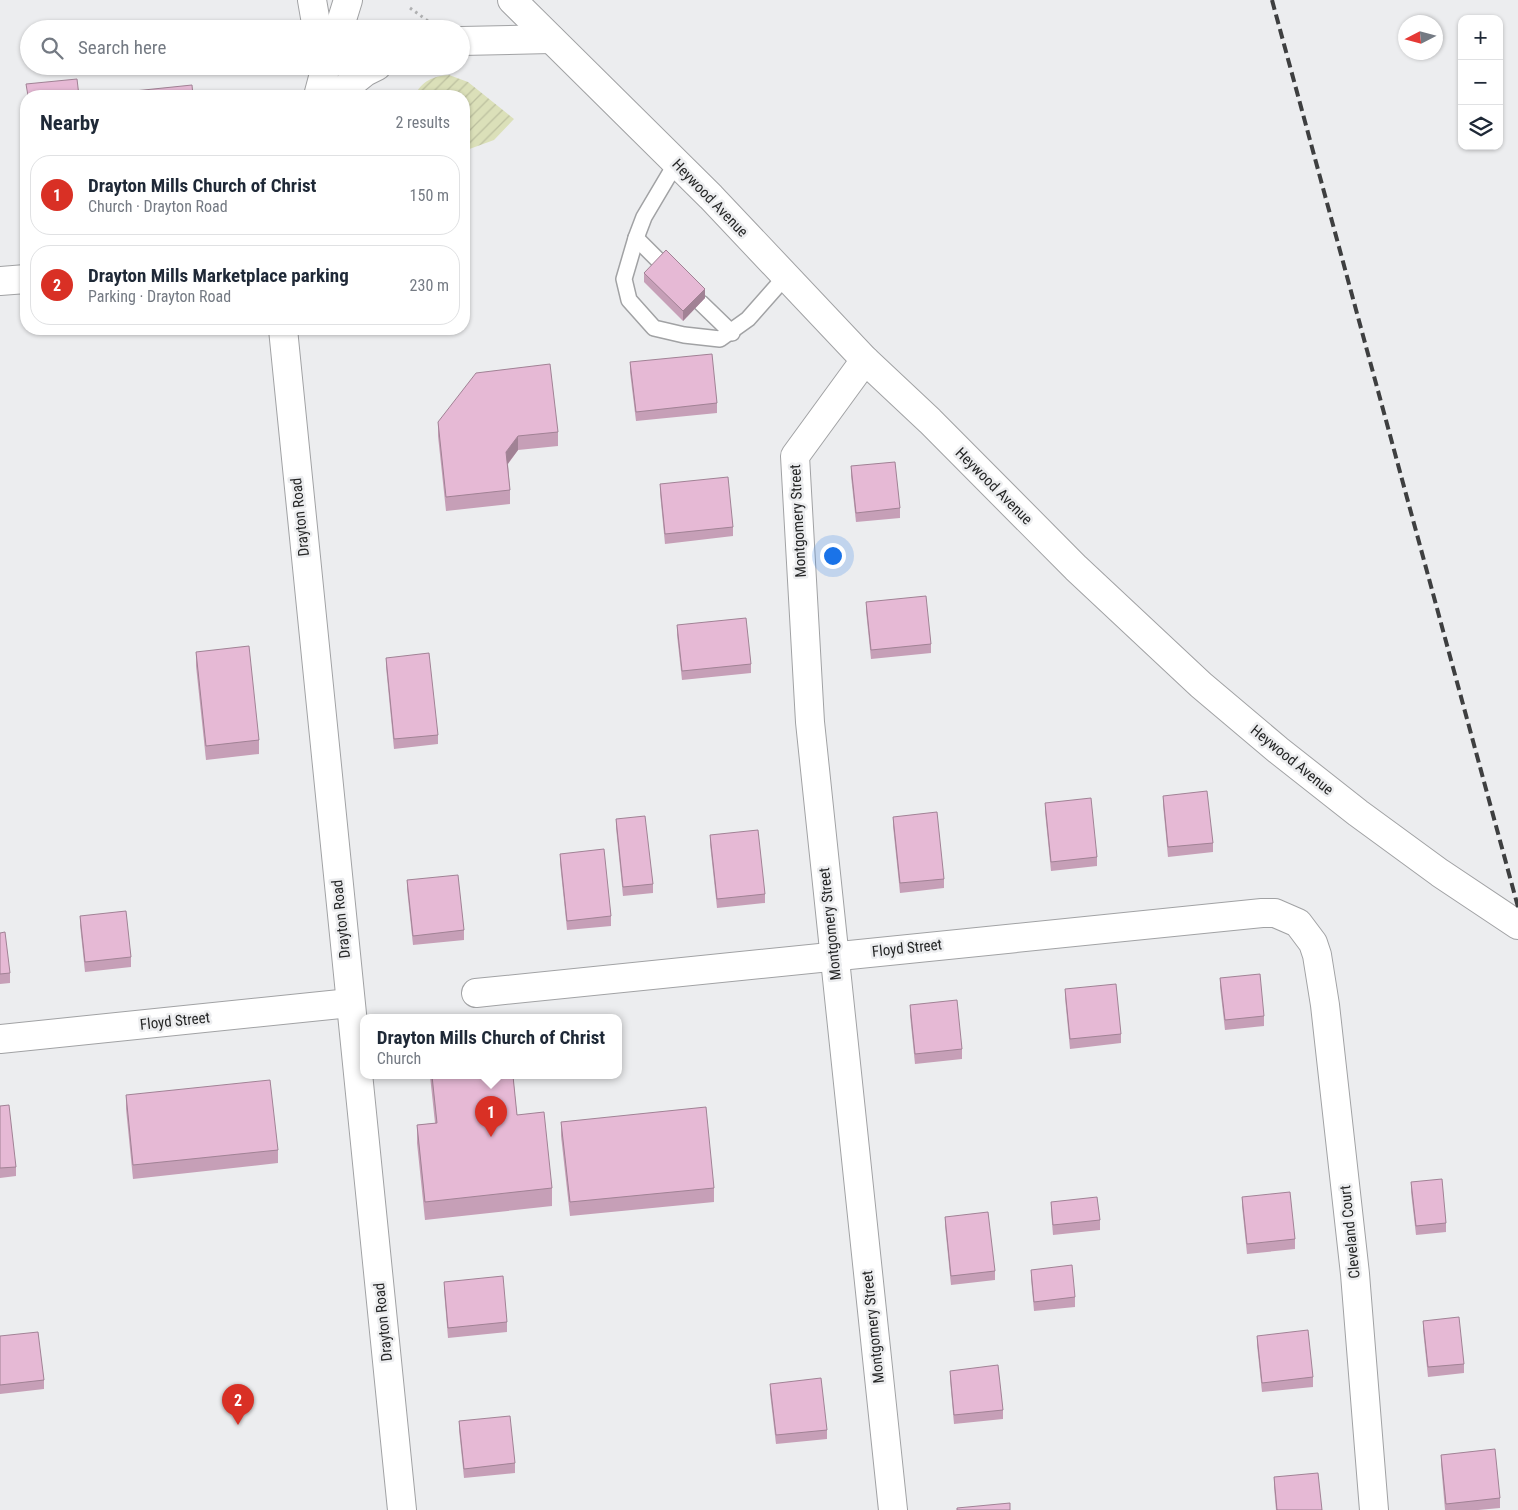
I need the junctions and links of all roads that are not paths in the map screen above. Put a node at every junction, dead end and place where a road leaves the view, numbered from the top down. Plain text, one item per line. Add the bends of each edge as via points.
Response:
1 (312, 0) edge
2 (348, 0) edge
3 (512, 0) edge
4 (315, 20) edge
5 (342, 20) edge
6 (551, 39) junction
7 (470, 41) edge
8 (350, 75) edge
9 (325, 80) edge
10 (676, 163) junction
11 (636, 238) junction
12 (662, 264) edge
13 (786, 276) junction
14 (20, 279) edge
15 (0, 281) edge
16 (701, 303) edge
17 (732, 333) junction
18 (284, 335) edge
19 (866, 360) junction
20 (1518, 925) edge
21 (1317, 955) joint
22 (834, 956) junction
23 (476, 993) dead end
24 (350, 1002) junction
25 (0, 1039) edge
26 (402, 1510) edge
27 (893, 1510) edge
28 (1374, 1510) edge

1 - 4 street
2 - 5 street
3 - 6 street, Heywood Avenue
6 - 7 street
6 - 10 street, Heywood Avenue
8 - 9 street
10 - 11 lane via 644,217
10 - 13 street, Heywood Avenue
11 - 12 lane
11 - 17 lane via 624,279 629,300 654,328 720,339
13 - 17 lane
13 - 19 street, Heywood Avenue
14 - 15 street
16 - 17 lane
18 - 24 street, Drayton Road
19 - 20 street, Heywood Avenue via 1076,568 1200,685 1358,813
19 - 22 street, Montgomery Street via 795,456 810,722
21 - 22 street, Floyd Street via 1310,937 1298,923 1274,913 1262,912
21 - 28 street, Cleveland Court via 1355,1274
22 - 23 street, Floyd Street
22 - 27 street, Montgomery Street
24 - 25 street, Floyd Street
24 - 26 street, Drayton Road

